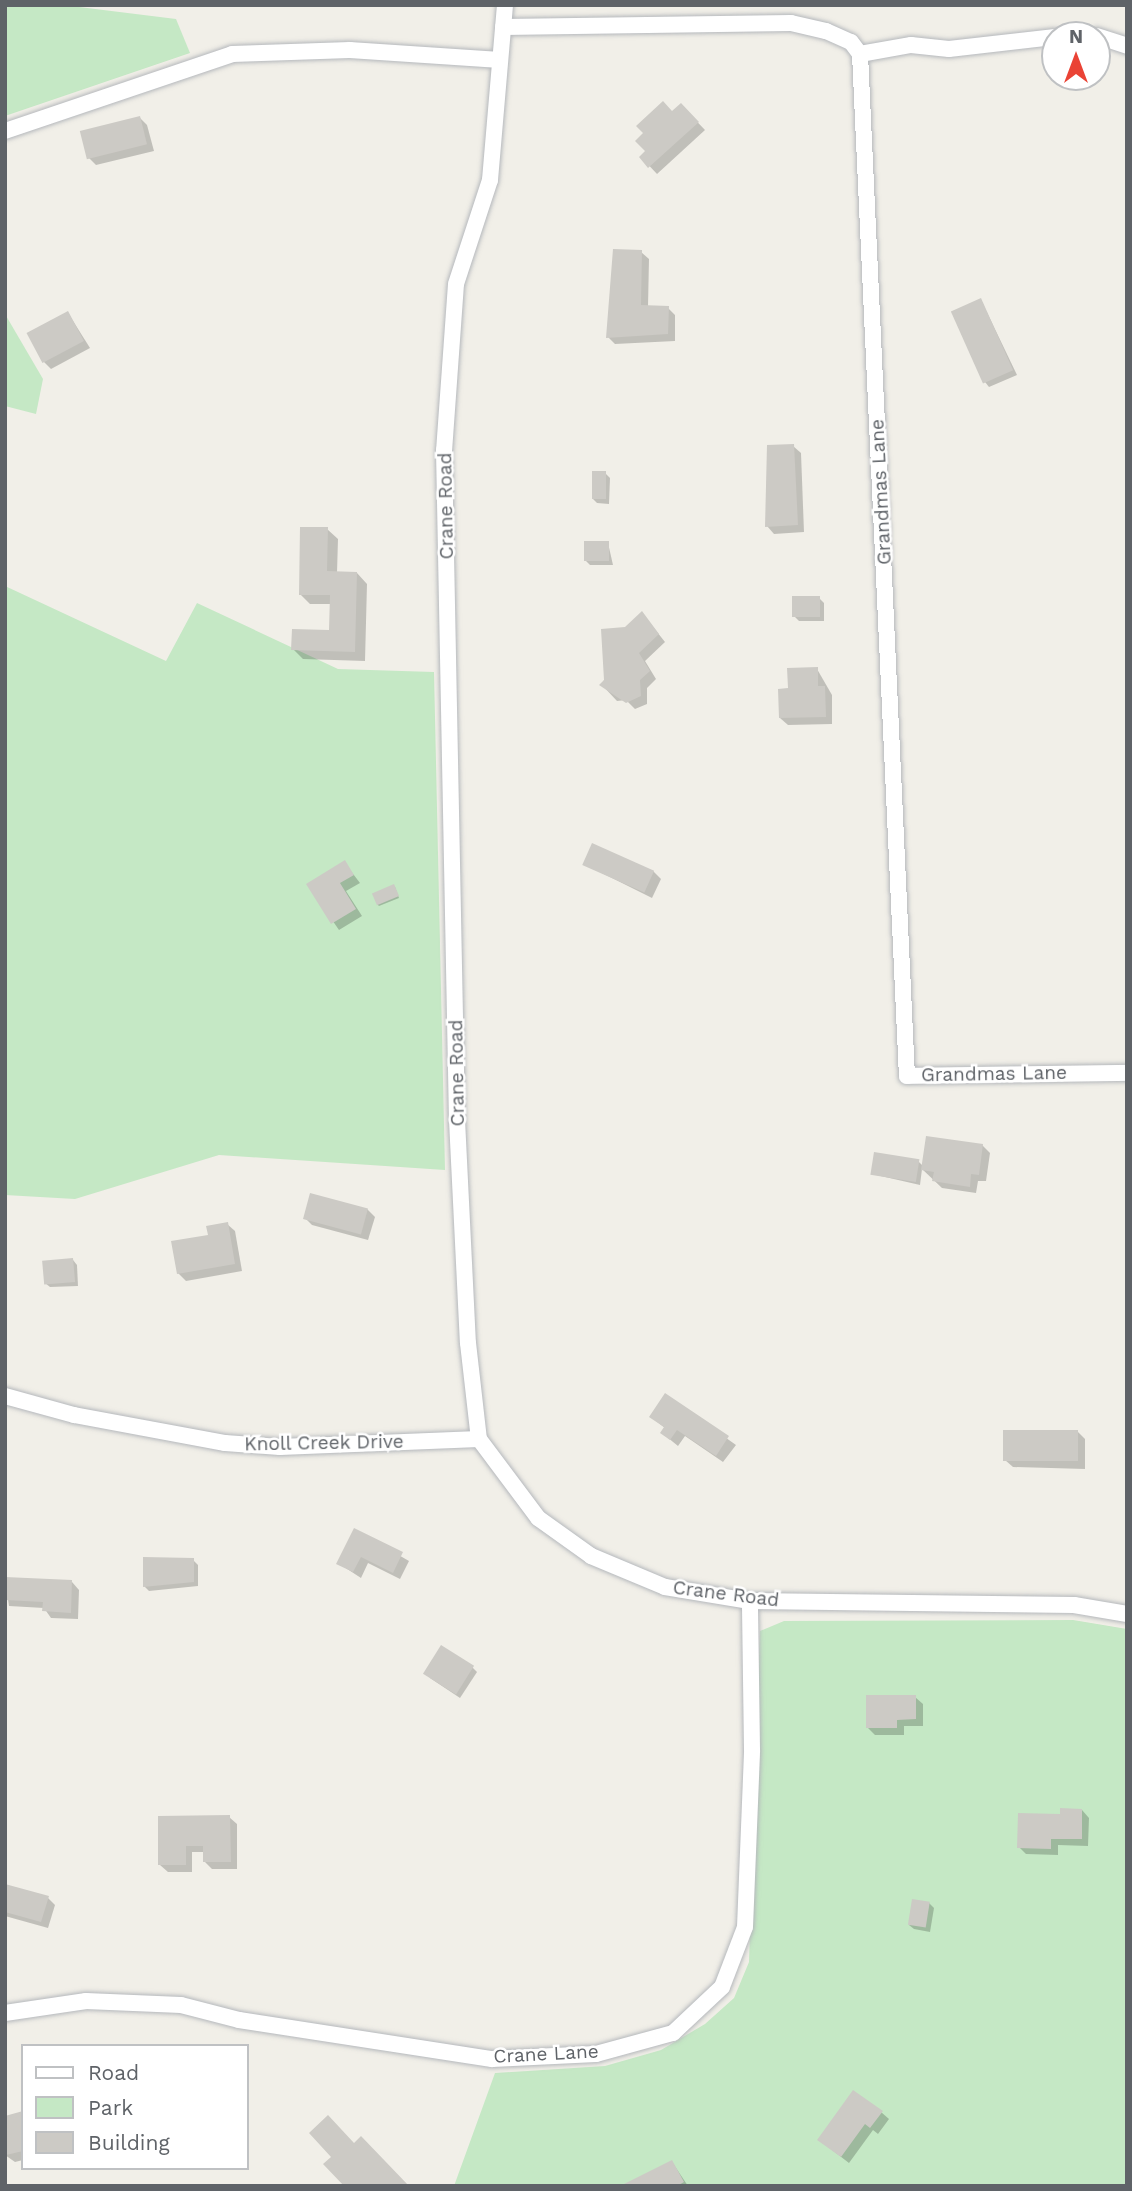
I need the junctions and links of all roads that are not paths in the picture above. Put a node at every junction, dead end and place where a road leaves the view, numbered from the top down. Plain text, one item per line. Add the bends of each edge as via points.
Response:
1 (505, 5) edge
2 (503, 27) junction
3 (1041, 39) edge
4 (860, 54) junction
5 (500, 60) junction
6 (5, 131) edge
7 (1127, 1073) edge
8 (5, 1396) edge
9 (480, 1438) junction
10 (750, 1601) junction
11 (1127, 1614) edge
12 (5, 2013) edge

1 - 2 street, Crane Road
2 - 4 street via 791,23 827,31 851,42
2 - 5 street, Crane Road
3 - 4 street via 949,49 911,45
4 - 7 street, Grandmas Lane via 907,1076
5 - 6 street via 350,50 232,54
5 - 9 street, Crane Road via 489,180 456,284 444,450 458,1131 468,1343
8 - 9 street, Knoll Creek Drive via 74,1415 225,1443 280,1447
9 - 10 street, Crane Road via 538,1518 591,1556 665,1587
10 - 11 street, Crane Road via 1074,1605
10 - 12 street, Crane Lane via 752,1750 745,1927 722,1987 673,2033 596,2054 492,2059 239,2020 181,2005 86,2001

